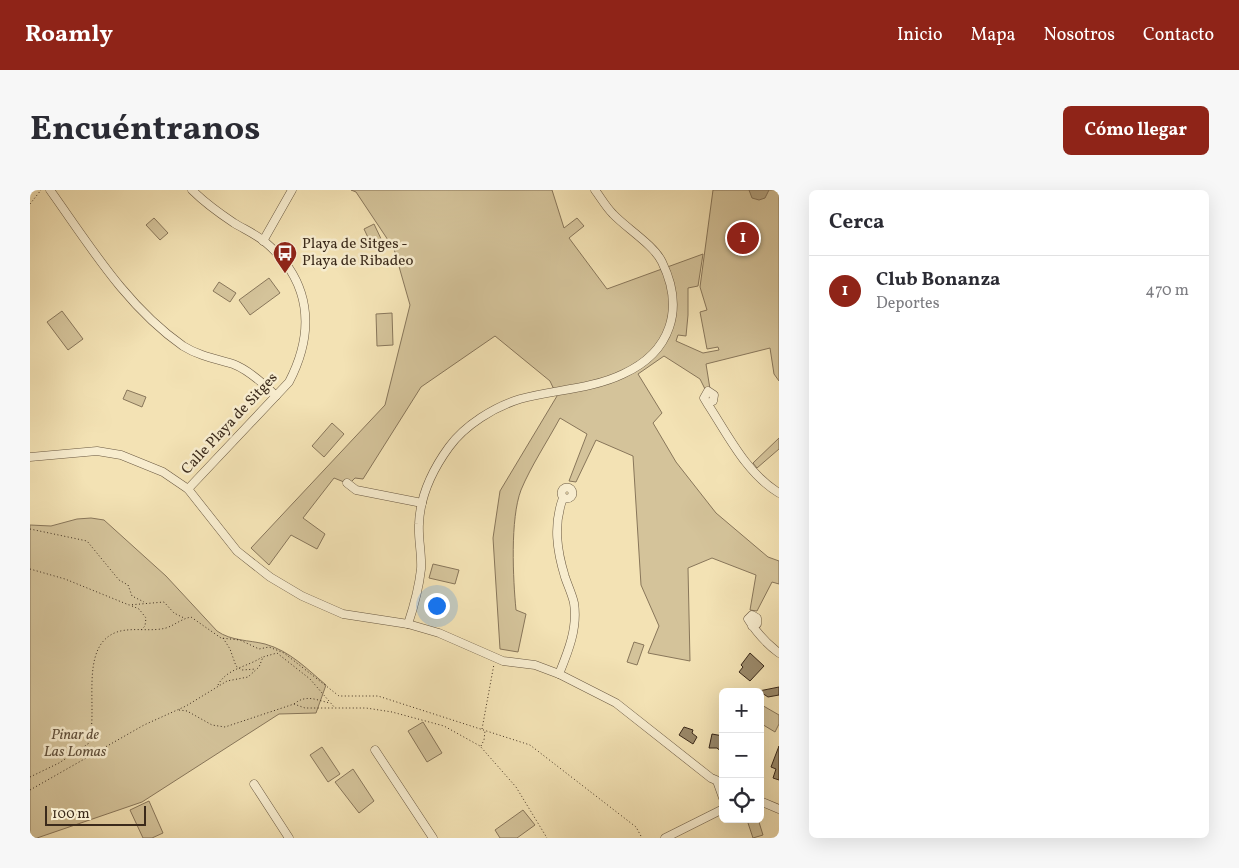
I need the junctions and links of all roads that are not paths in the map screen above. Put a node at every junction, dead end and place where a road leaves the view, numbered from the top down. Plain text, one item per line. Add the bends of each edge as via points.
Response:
1 (50, 190) edge
2 (192, 190) edge
3 (292, 190) edge
4 (595, 190) edge
5 (263, 241) junction
6 (276, 396) junction
7 (707, 404) dead end
8 (30, 457) edge
9 (347, 483) dead end
10 (188, 489) junction
11 (779, 493) edge
12 (563, 498) dead end
13 (422, 503) junction
14 (408, 624) junction
15 (752, 626) dead end
16 (779, 652) edge
17 (559, 674) junction
18 (375, 750) dead end
19 (719, 781) edge
20 (254, 784) dead end
21 (764, 803) edge
22 (719, 805) edge
23 (764, 808) edge
24 (719, 810) edge
25 (779, 810) edge
26 (710, 813) junction
27 (289, 838) edge
28 (433, 838) edge
29 (665, 838) edge

1 - 6 street via 132,302 155,324 185,347 209,359 234,365
2 - 5 street, Calle Playa de Sitges
3 - 5 street
4 - 13 street via 612,213 661,260 672,292 674,312 661,345 649,358 622,375 518,399 475,421 450,446 434,472
5 - 6 street, Calle Playa de Sitges via 284,262 299,286 305,310 306,337 300,362 289,382
6 - 10 street, Calle Playa de Sitges
7 - 11 street via 752,470
8 - 10 street via 97,451 121,455 163,472
9 - 13 street via 356,490
10 - 14 street via 237,551 270,577 343,614
12 - 17 street via 556,534 558,553 574,603 574,622 571,643
13 - 14 street via 420,570 416,600
14 - 17 street via 440,633 496,658 535,665
15 - 16 street
17 - 19 street via 616,703
18 - 28 street
20 - 27 street
21 - 25 street
22 - 26 street
23 - 25 street
24 - 26 street
26 - 29 street

